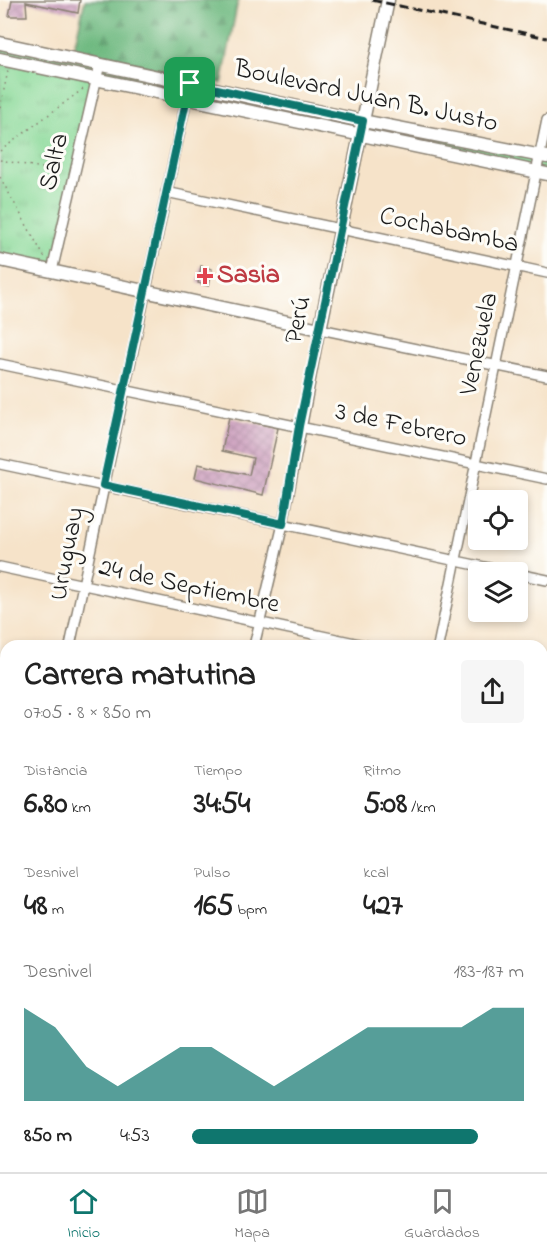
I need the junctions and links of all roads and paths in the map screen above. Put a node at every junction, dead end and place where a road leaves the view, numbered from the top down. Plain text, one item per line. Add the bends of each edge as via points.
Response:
1 (387, 2) edge
2 (0, 43) edge
3 (5, 60) edge
4 (100, 64) junction
5 (96, 79) junction
6 (190, 83) junction
7 (187, 97) junction
8 (0, 108) edge
9 (547, 120) edge
10 (362, 128) junction
11 (0, 151) edge
12 (543, 156) edge
13 (0, 160) edge
14 (542, 173) edge
15 (74, 174) junction
16 (0, 177) edge
17 (166, 192) junction
18 (340, 230) junction
19 (0, 260) edge
20 (518, 267) junction
21 (52, 271) junction
22 (547, 273) edge
23 (146, 291) junction
24 (320, 329) junction
25 (0, 364) edge
26 (497, 364) junction
27 (547, 376) edge
28 (124, 390) junction
29 (299, 426) junction
30 (476, 463) junction
31 (0, 464) edge
32 (547, 479) edge
33 (103, 485) junction
34 (283, 524) junction
35 (456, 560) junction
36 (468, 563) edge
37 (0, 567) edge
38 (528, 576) edge
39 (547, 580) edge
40 (83, 585) junction
41 (259, 625) junction
42 (71, 640) edge
43 (255, 640) edge
44 (338, 640) edge
45 (439, 640) edge

1 - 10 street, Perú
2 - 4 street, Boulevard Juan B. Justo
3 - 5 street, Boulevard Juan B. Justo
3 - 8 path
4 - 5 street, Salta
4 - 6 street, Boulevard Juan B. Justo
5 - 7 street, Boulevard Juan B. Justo
5 - 11 path
5 - 15 street, Salta
6 - 7 street, Uruguay
6 - 10 street, Boulevard Juan B. Justo
7 - 10 street, Boulevard Juan B. Justo
7 - 17 street, Uruguay
9 - 12 street, Venezuela
10 - 12 street, Boulevard Juan B. Justo
10 - 14 street, Boulevard Juan B. Justo
10 - 18 street, Perú
12 - 14 street, Venezuela
13 - 15 path
14 - 20 street, Venezuela
15 - 21 street, Salta
16 - 21 path
17 - 18 street, Cochabamba
17 - 23 street, Uruguay
18 - 20 street, Cochabamba
18 - 24 street, Perú
19 - 21 street
20 - 22 street, Cochabamba
20 - 26 street, Venezuela
21 - 23 street
23 - 24 street
23 - 28 street, Uruguay
24 - 26 street
24 - 29 street, Perú
25 - 28 street, 3 de Febrero
26 - 27 street
26 - 30 street, Venezuela
28 - 29 street, 3 de Febrero
28 - 33 street, Uruguay
29 - 30 street, 3 de Febrero
29 - 34 street, Perú
30 - 32 street, 3 de Febrero
30 - 35 street, Venezuela
31 - 33 street
33 - 34 street
33 - 40 street, Uruguay
34 - 35 street
34 - 41 street, Perú
35 - 36 street
35 - 45 street, Venezuela
37 - 40 street, 24 de Septiembre
38 - 39 street
40 - 41 street, 24 de Septiembre
40 - 42 street, Uruguay
41 - 43 street, Perú
41 - 44 street, 24 de Septiembre

